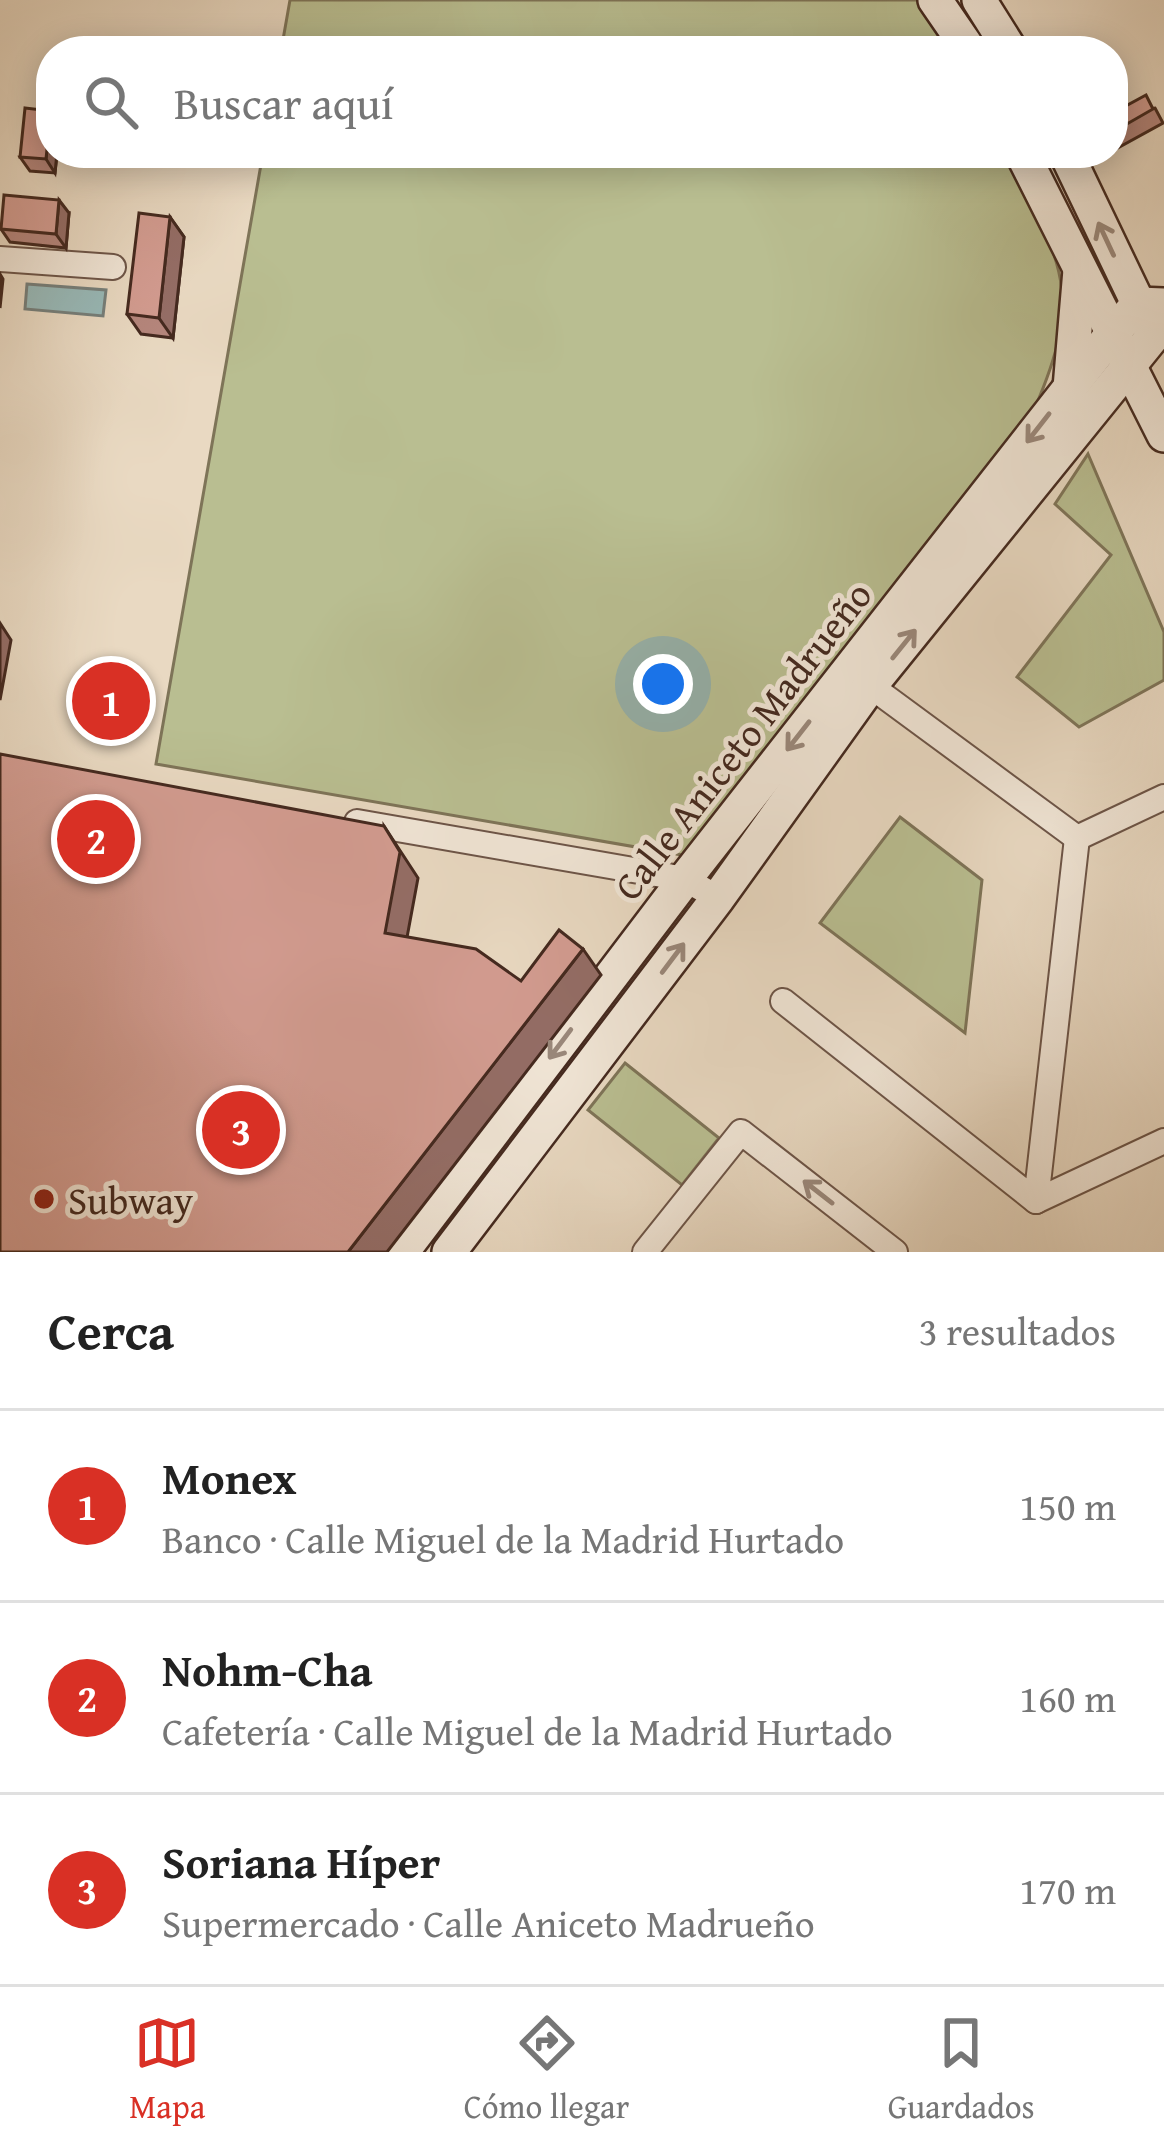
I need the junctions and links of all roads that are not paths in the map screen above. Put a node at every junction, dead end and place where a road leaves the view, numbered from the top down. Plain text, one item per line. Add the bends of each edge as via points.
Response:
1 (935, 0) edge
2 (979, 0) edge
3 (960, 36) edge
4 (1002, 36) edge
5 (1030, 168) edge
6 (1074, 168) edge
7 (0, 259) edge
8 (113, 267) dead end
9 (1080, 268) junction
10 (1155, 322) edge
11 (1112, 334) junction
12 (1128, 365) junction
13 (1070, 388) junction
14 (1164, 435) edge
15 (860, 678) junction
16 (1164, 797) edge
17 (331, 818) edge
18 (1077, 838) junction
19 (685, 879) junction
20 (718, 898) junction
21 (783, 1001) dead end
22 (1164, 1141) edge
23 (1036, 1202) junction
24 (402, 1252) edge
25 (449, 1252) edge
26 (645, 1252) edge
27 (896, 1252) edge

1 - 3 street
2 - 4 street
5 - 9 street
10 -> 6 street
7 - 8 street
9 - 11 street
9 - 13 street
10 - 11 street, Calle Aniceto Madrueño
10 - 12 street, Calle Aniceto Madrueño
11 - 12 street
11 - 13 street, Calle Aniceto Madrueño
12 - 14 street
15 -> 12 street, Calle Aniceto Madrueño
13 -> 15 street, Calle Aniceto Madrueño
15 - 18 street
15 -> 19 street, Calle Aniceto Madrueño
15 - 20 street, Calle Aniceto Madrueño
16 - 18 street
17 - 19 street
18 - 23 street
19 - 20 street
19 -> 24 street, Calle Aniceto Madrueño
25 -> 20 street, Calle Aniceto Madrueño
21 - 23 street
22 - 23 street
27 -> 26 street via 741,1132

